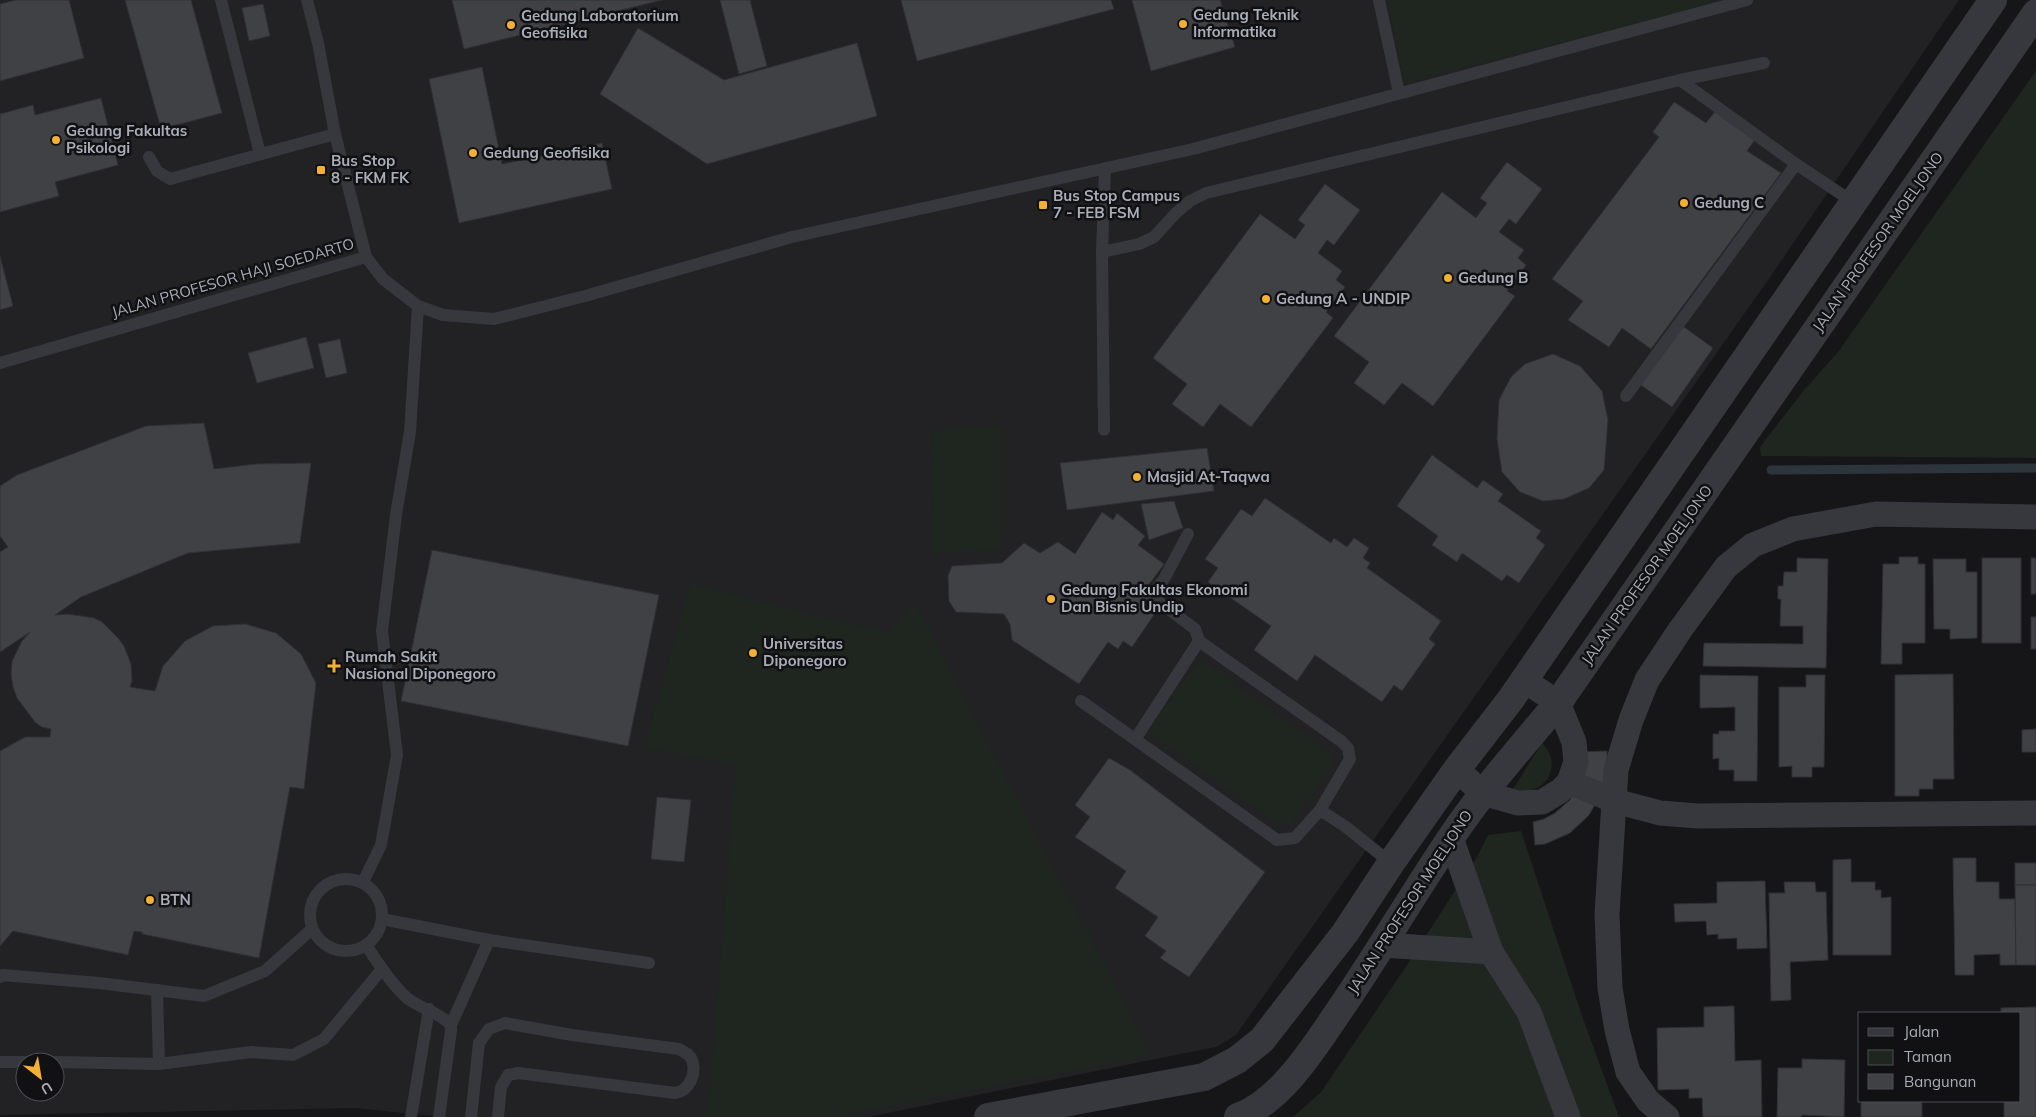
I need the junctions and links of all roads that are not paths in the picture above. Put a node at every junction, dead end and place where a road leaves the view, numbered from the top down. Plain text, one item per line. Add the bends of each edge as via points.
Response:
1 (221, 0) edge
2 (307, 0) edge
3 (1379, 0) edge
4 (1747, 0) edge
5 (1993, 0) edge
6 (2036, 13) edge
7 (1764, 63) dead end
8 (1680, 80) junction
9 (1399, 93) junction
10 (335, 134) junction
11 (260, 154) junction
12 (149, 157) dead end
13 (1796, 164) junction
14 (1105, 168) junction
15 (1854, 202) junction
16 (1102, 252) junction
17 (366, 257) junction
18 (418, 306) junction
19 (0, 363) edge
20 (1626, 396) dead end
21 (1104, 430) dead end
22 (2036, 517) edge
23 (1188, 534) dead end
24 (1199, 641) junction
25 (1524, 680) junction
26 (1081, 701) dead end
27 (1558, 703) junction
28 (1136, 738) junction
29 (1457, 769) junction
30 (1569, 782) junction
31 (1482, 793) junction
32 (1615, 801) junction
33 (1320, 810) junction
34 (2036, 813) edge
35 (1451, 838) junction
36 (1391, 863) junction
37 (363, 882) junction
38 (382, 920) junction
39 (312, 929) junction
40 (1346, 933) junction
41 (489, 940) junction
42 (366, 945) junction
43 (1383, 945) junction
44 (1491, 952) junction
45 (649, 963) dead end
46 (382, 969) junction
47 (0, 977) edge
48 (157, 990) junction
49 (429, 1009) junction
50 (451, 1025) junction
51 (0, 1062) edge
52 (15, 1062) edge
53 (65, 1062) edge
54 (159, 1064) junction
55 (411, 1117) edge
56 (439, 1117) edge
57 (471, 1117) edge
58 (498, 1117) edge
59 (988, 1117) edge
60 (1238, 1117) edge
61 (1568, 1117) edge
62 (1666, 1117) edge

1 - 11 lane
2 - 10 lane, JALAN PROFESOR HAJI SOEDARTO
3 - 9 lane
4 - 9 lane
5 - 15 street
6 - 27 street, JALAN PROFESOR MOELJONO
7 - 8 lane
8 - 13 lane
8 - 16 lane via 1206,193 1190,201 1154,237 1139,244
9 - 14 lane via 1193,149
10 - 11 lane
10 - 17 lane, JALAN PROFESOR HAJI SOEDARTO
11 - 12 lane via 170,179 157,171
13 - 15 lane
13 - 20 lane
14 - 16 lane
14 - 18 lane via 792,237 494,319 443,315
15 - 25 street
16 - 21 lane
17 - 18 lane via 383,279
17 - 19 lane, JALAN PROFESOR HAJI SOEDARTO
18 - 37 lane via 410,432 382,631 397,755 382,845
22 - 32 street via 1876,514 1793,529 1753,545 1721,574 1647,680 1616,770
23 - 24 lane via 1155,591 1159,602 1195,629
24 - 28 lane
24 - 33 lane via 1348,748 1350,759
25 - 27 street
25 - 29 street
26 - 28 lane
27 - 30 street via 1574,742 1576,762
27 - 31 street, JALAN PROFESOR MOELJONO
28 - 33 lane via 1277,840 1295,838
29 - 31 street
29 - 36 street
30 - 31 street via 1542,802 1518,803
30 - 32 street
31 - 35 street, JALAN PROFESOR MOELJONO
32 - 34 street via 1660,813 1698,816
32 - 62 street via 1608,914 1610,988 1628,1072 1648,1101
33 - 36 lane
35 - 43 street, JALAN PROFESOR MOELJONO
35 - 44 street
36 - 40 street
37 - 38 lane via 380,901
37 - 39 lane via 338,879 317,892 311,904
38 - 41 lane
38 - 42 lane via 375,937
39 - 42 lane via 329,947 348,950
39 - 48 lane via 265,971 204,996
40 - 43 street
40 - 59 street via 1262,1040 1237,1060 1204,1077
41 - 45 lane
41 - 50 lane
42 - 46 lane
43 - 44 street
43 - 60 street, JALAN PROFESOR MOELJONO via 1297,1071 1250,1113
44 - 61 street via 1529,1012
46 - 49 lane via 408,998
46 - 54 lane via 324,1039 292,1055 251,1052
47 - 48 lane via 3,974
48 - 54 lane
49 - 50 lane
49 - 55 lane
50 - 56 lane
51 - 52 lane
53 - 54 lane
57 - 58 lane via 479,1043 489,1029 505,1023 679,1049 692,1060 689,1085 682,1092 518,1072 508,1075 501,1087

